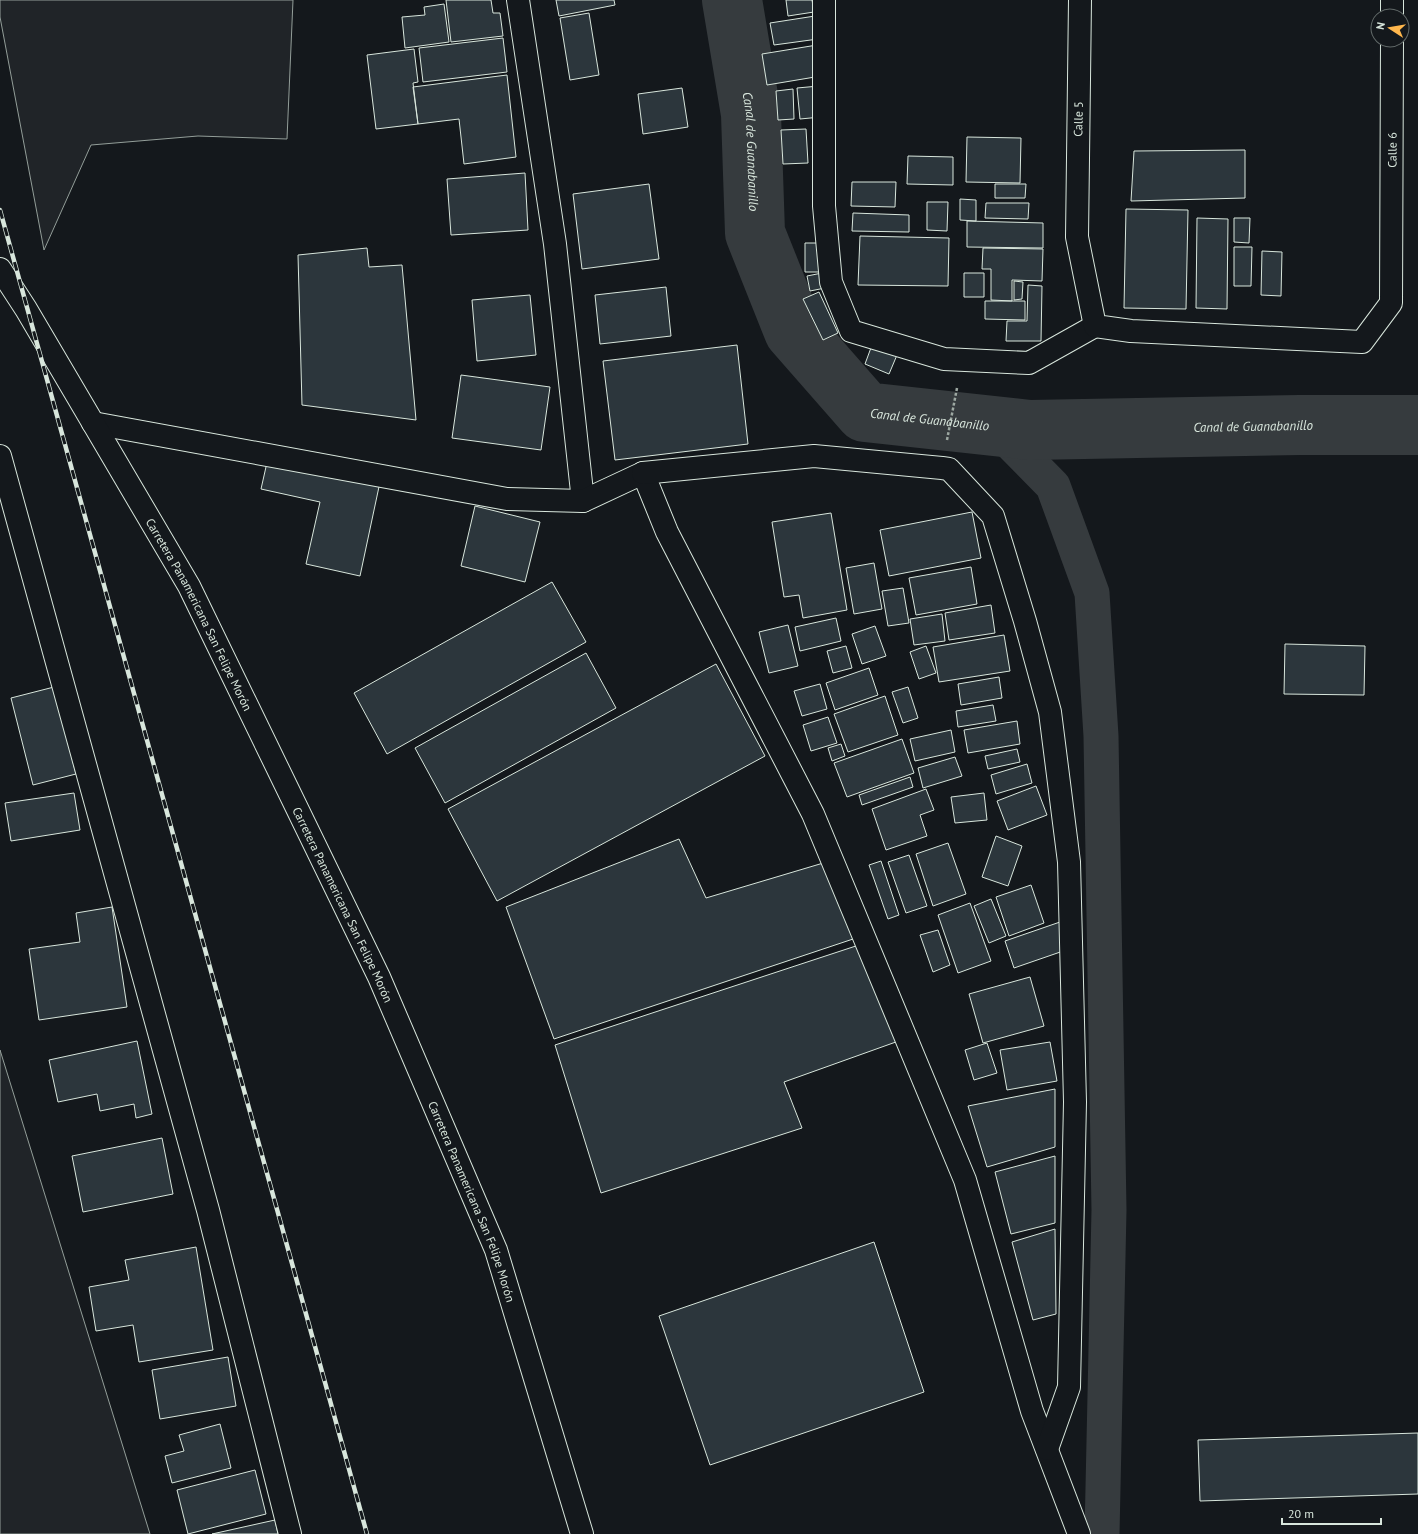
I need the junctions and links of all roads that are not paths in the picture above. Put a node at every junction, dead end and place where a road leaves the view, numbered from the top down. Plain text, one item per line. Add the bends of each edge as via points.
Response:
1 (518, 0) edge
2 (824, 0) edge
3 (1080, 0) edge
4 (1392, 48) edge
5 (0, 269) edge
6 (1095, 326) junction
7 (93, 423) junction
8 (0, 456) edge
9 (644, 473) junction
10 (583, 501) junction
11 (1047, 1449) junction
12 (290, 1534) edge
13 (582, 1534) edge
14 (1079, 1534) edge

1 - 10 street via 555,244
2 - 6 street via 824,206 831,282 852,331 944,359 1029,363
3 - 6 street, Calle 5 via 1076,238
4 - 6 street, Calle 6 via 1391,303 1362,342 1131,331
5 - 7 street, Carretera Panamericana San Felipe Morón
7 - 10 street via 507,499
7 - 13 street, Carretera Panamericana San Felipe Morón via 189,586 379,977 496,1250
8 - 12 street via 208,1210
9 - 10 street
9 - 11 street via 667,532 813,814 962,1173 1032,1411
9 - 11 street via 814,456 942,468 949,469 993,516 1050,712 1069,862 1074,1102 1070,1387
11 - 14 street

